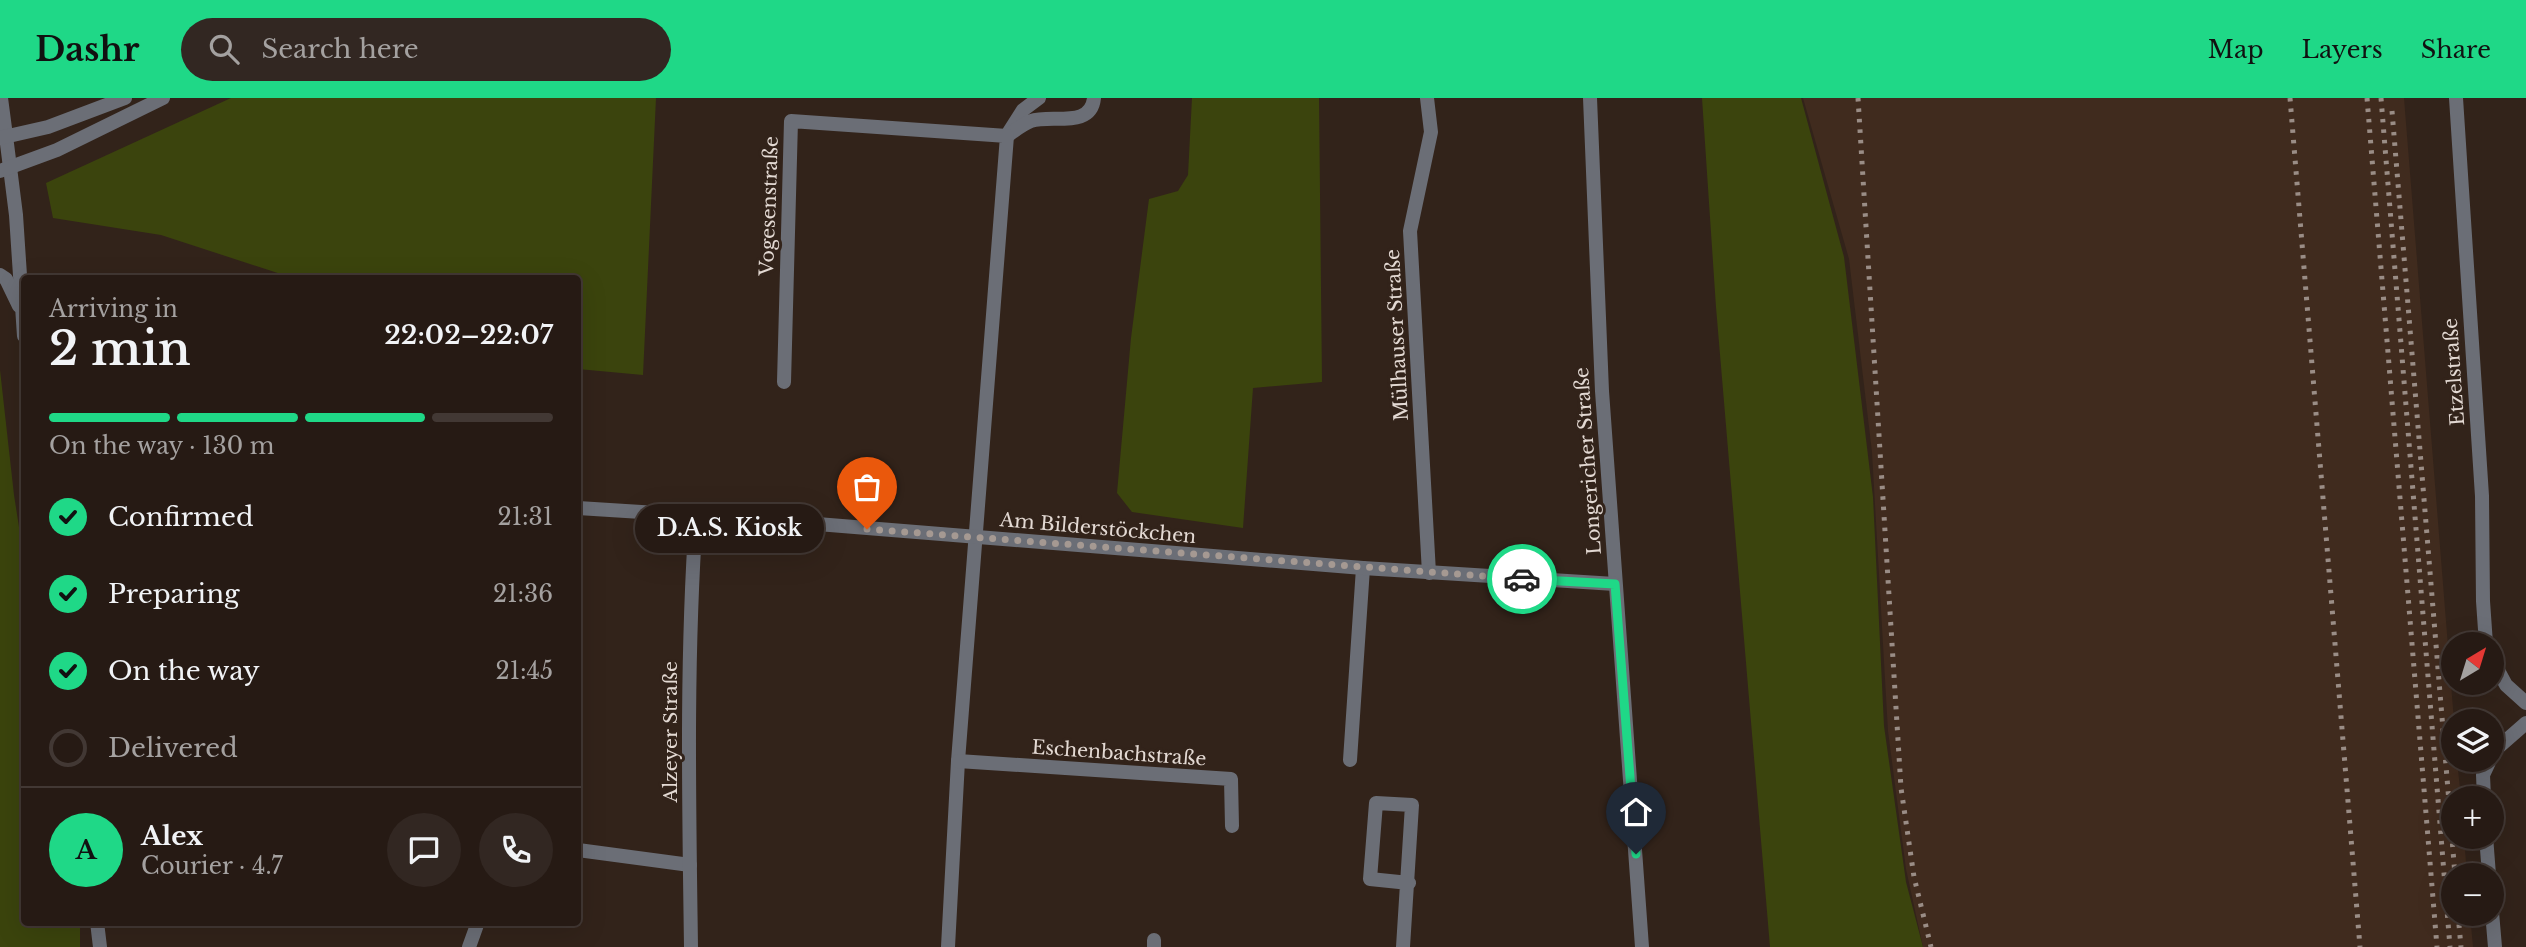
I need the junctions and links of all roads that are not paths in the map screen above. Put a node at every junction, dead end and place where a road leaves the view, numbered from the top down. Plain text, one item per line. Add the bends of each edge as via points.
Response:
1 (1, 98) edge
2 (125, 98) edge
3 (163, 98) edge
4 (1039, 98) edge
5 (1094, 98) edge
6 (1427, 98) edge
7 (1590, 98) edge
8 (2456, 98) edge
9 (1007, 136) junction
10 (3, 137) edge
11 (5, 169) edge
12 (0, 275) edge
13 (21, 297) edge
14 (21, 309) edge
15 (784, 382) dead end
16 (581, 508) edge
17 (696, 517) junction
18 (975, 537) junction
19 (1363, 568) junction
20 (1429, 573) junction
21 (1615, 584) junction
22 (2485, 632) edge
23 (2504, 681) edge
24 (2526, 703) edge
25 (2526, 723) edge
26 (2504, 742) edge
27 (958, 761) junction
28 (1350, 761) dead end
29 (1232, 827) dead end
30 (581, 850) edge
31 (690, 865) junction
32 (1409, 883) junction
33 (97, 926) edge
34 (477, 926) edge
35 (2493, 926) edge
36 (100, 947) edge
37 (469, 947) edge
38 (691, 947) edge
39 (948, 947) edge
40 (1404, 947) edge
41 (1642, 947) edge
42 (2495, 947) edge

1 - 10 street
2 - 10 street via 48,127
3 - 11 street via 57,150
4 - 9 street via 1023,110
5 - 9 street via 1084,116 1030,121
6 - 20 street, Mülhauser Straße via 1431,132 1410,231
7 - 21 street, Longericher Straße via 1600,365
8 - 22 street, Etzelstraße via 2482,496
9 - 15 street, Vogesenstraße via 791,121
9 - 18 street
10 - 11 street
11 - 13 street
12 - 14 street
16 - 17 street, Am Bilderstöckchen
17 - 18 street, Am Bilderstöckchen
17 - 31 street, Alzeyer Straße via 688,733
18 - 19 street, Am Bilderstöckchen
18 - 27 street
19 - 20 street, Am Bilderstöckchen
19 - 28 street
20 - 21 street, Am Bilderstöckchen
21 - 41 street, Longericher Straße
23 - 24 street
25 - 26 street
27 - 29 street, Eschenbachstraße via 1231,779
27 - 39 street
30 - 31 street
31 - 38 street, Alzeyer Straße
32 - 32 street via 1370,878 1376,803 1412,805
32 - 40 street
33 - 36 street
34 - 37 street
35 - 42 street

